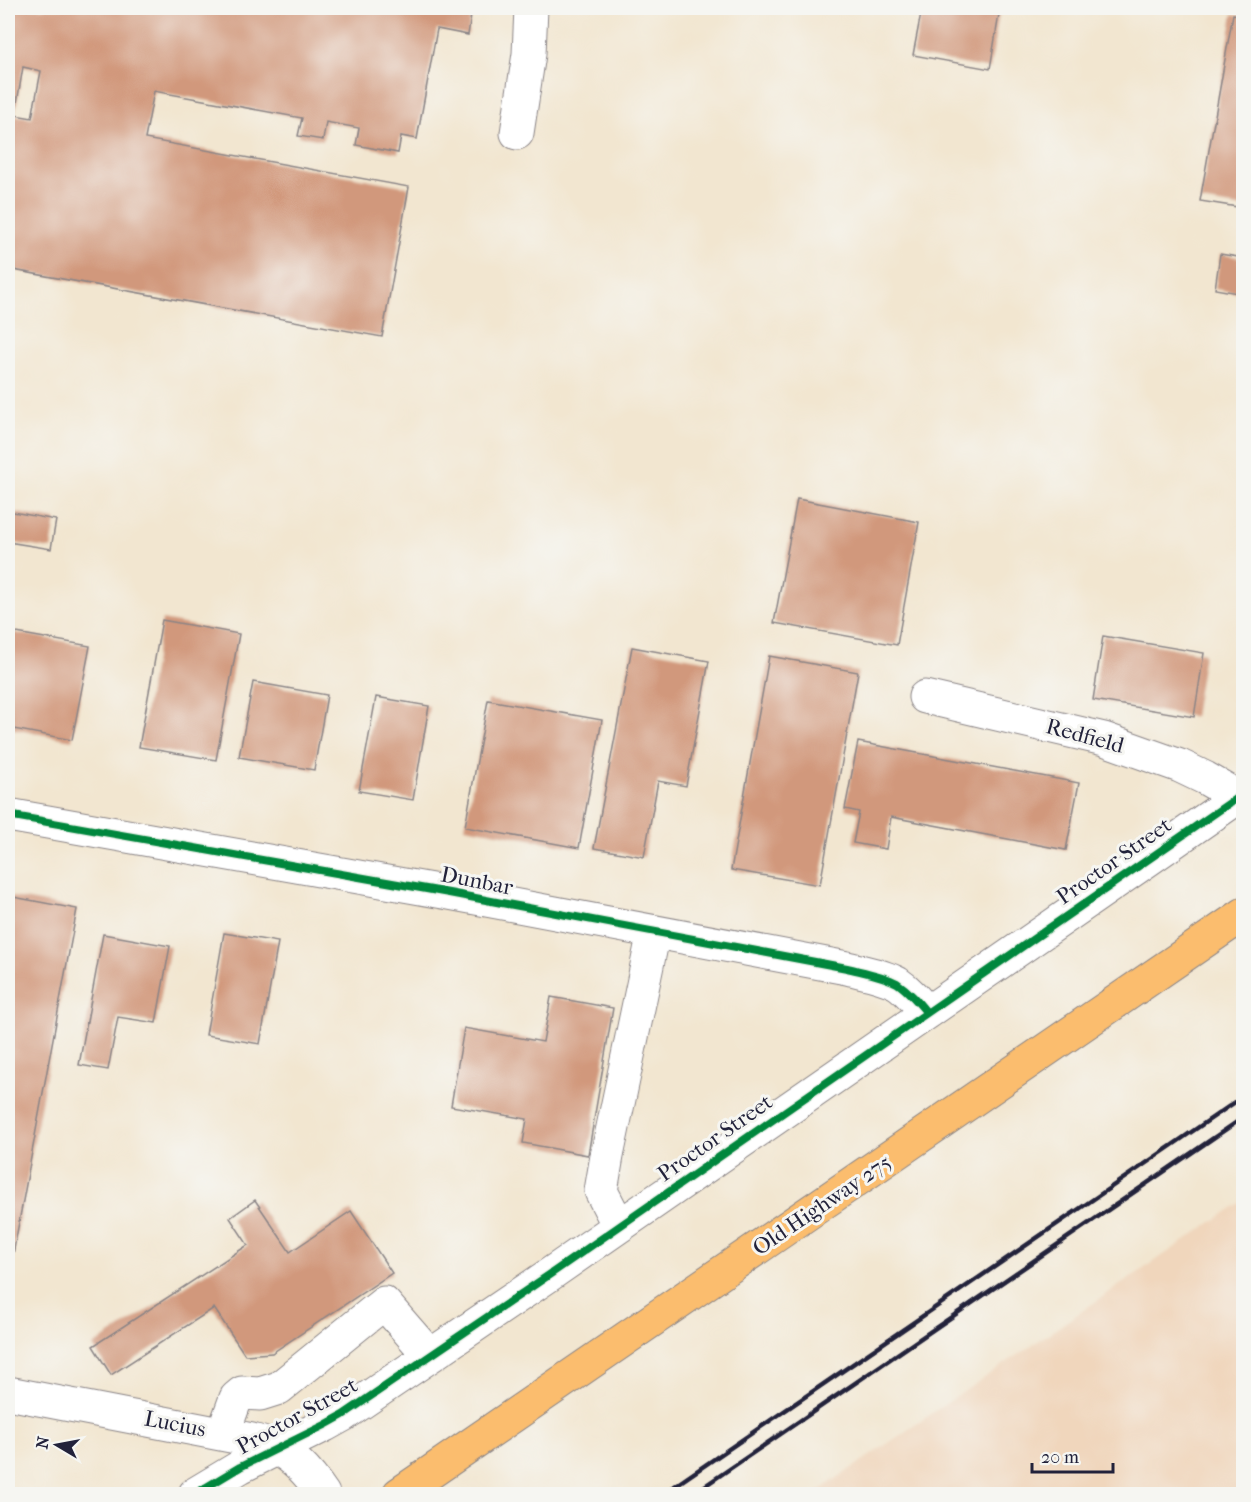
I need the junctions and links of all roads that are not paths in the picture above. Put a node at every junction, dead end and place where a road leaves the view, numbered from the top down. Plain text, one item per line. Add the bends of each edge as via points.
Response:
1 (531, 8) edge
2 (517, 133) dead end
3 (925, 697) dead end
4 (1241, 795) edge
5 (8, 815) edge
6 (1244, 914) edge
7 (654, 932) junction
8 (927, 1013) junction
9 (620, 1226) junction
10 (430, 1356) junction
11 (8, 1393) edge
12 (223, 1434) junction
13 (276, 1448) junction
14 (195, 1494) edge
15 (322, 1494) edge
16 (399, 1494) edge

1 - 2 street via 529,54
3 - 4 street, Redfield via 1104,739 1180,766
4 - 8 street, Proctor Street
5 - 7 street, Dunbar
6 - 16 main road, Old Highway 275
7 - 8 street, Dunbar via 880,976 900,986
7 - 9 street via 601,1191
8 - 9 street, Proctor Street
9 - 10 street, Proctor Street
10 - 12 street via 384,1303 279,1388 260,1394 242,1393 236,1398
10 - 13 street, Proctor Street via 343,1415
11 - 12 street, Lucius
12 - 13 street, Lucius
13 - 14 street, Proctor Street
13 - 15 street, Lucius via 301,1467

